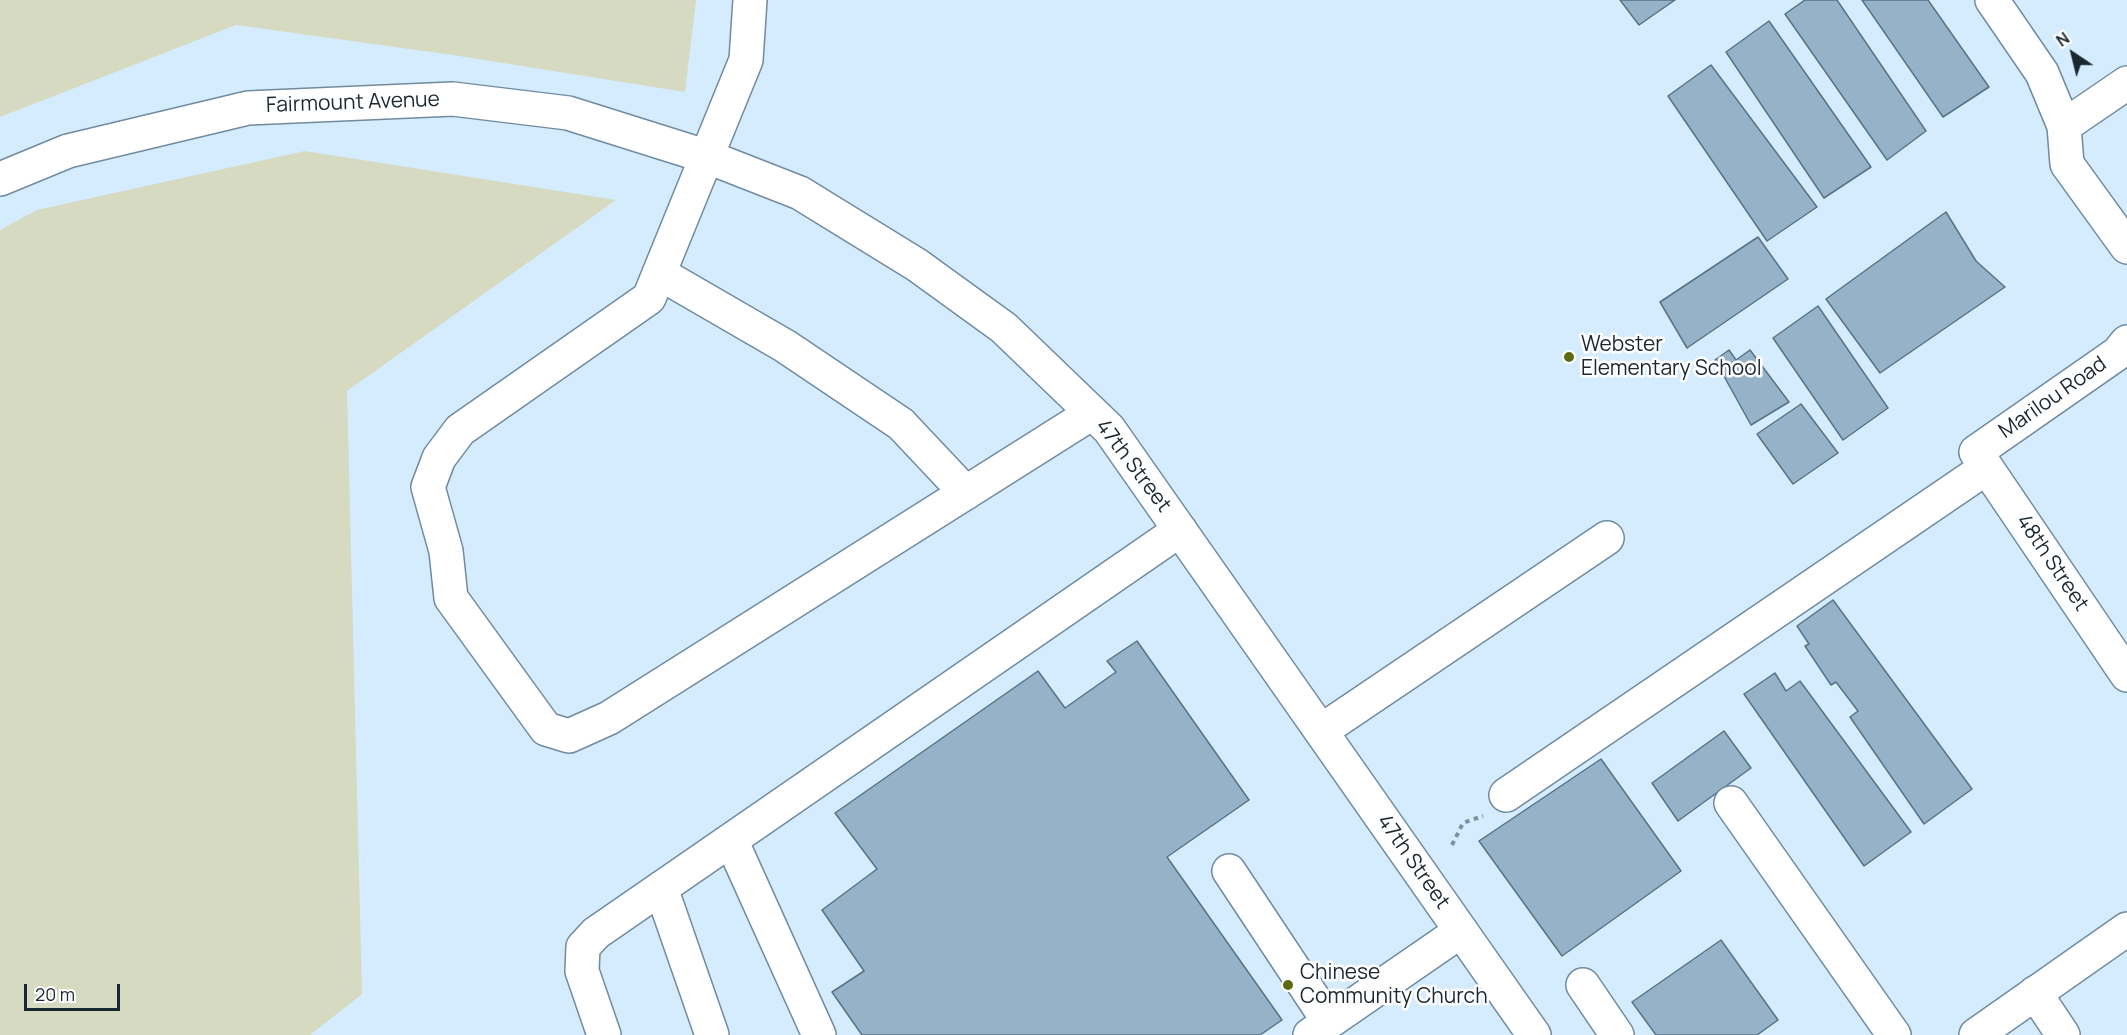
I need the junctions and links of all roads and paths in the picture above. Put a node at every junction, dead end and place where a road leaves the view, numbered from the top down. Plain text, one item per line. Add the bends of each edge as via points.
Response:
1 (750, 0) edge
2 (1992, 0) edge
3 (2127, 83) edge
4 (2064, 126) junction
5 (708, 157) junction
6 (0, 179) edge
7 (2127, 247) edge
8 (659, 273) junction
9 (2127, 342) edge
10 (1092, 413) junction
11 (1981, 460) junction
12 (966, 493) junction
13 (1180, 530) junction
14 (1607, 538) dead end
15 (2127, 675) edge
16 (1321, 731) junction
17 (1506, 795) joint
18 (1731, 803) dead end
19 (731, 840) junction
20 (1452, 845) dead end
21 (1230, 871) dead end
22 (661, 888) junction
23 (2127, 929) edge
24 (1461, 931) junction
25 (1583, 986) dead end
26 (2035, 993) junction
27 (1320, 1028) edge
28 (604, 1035) edge
29 (712, 1035) edge
30 (819, 1035) edge
31 (1534, 1035) edge
32 (1617, 1035) edge
33 (1894, 1035) edge
34 (1976, 1035) edge
35 (2063, 1035) edge

1 - 5 main road via 746,60
2 - 4 main road via 2042,73
3 - 4 main road
4 - 7 main road via 2067,164
5 - 6 main road, Fairmount Avenue via 568,113 453,99 248,108 68,152
5 - 8 main road
5 - 10 main road, 47th Street via 800,194 917,265 1004,328
8 - 12 main road via 785,346 901,424
8 - 12 main road via 650,298 460,430 439,458 428,487 446,550 451,598 546,729 569,736 609,718
9 - 11 main road, Marilou Road
10 - 12 main road
10 - 13 main road, 47th Street via 1109,429
11 - 15 main road, 48th Street
11 - 17 main road, Marilou Road
13 - 16 main road, 47th Street
13 - 19 main road
14 - 16 main road
16 - 24 main road, 47th Street
17 - 20 path via 1498,812 1463,822
18 - 33 main road
19 - 22 main road
19 - 30 main road
21 - 27 main road
22 - 28 main road via 596,933 583,947 582,971
22 - 29 main road
23 - 26 main road
24 - 27 main road
24 - 31 main road, 47th Street
25 - 32 main road
26 - 34 main road
26 - 35 main road

